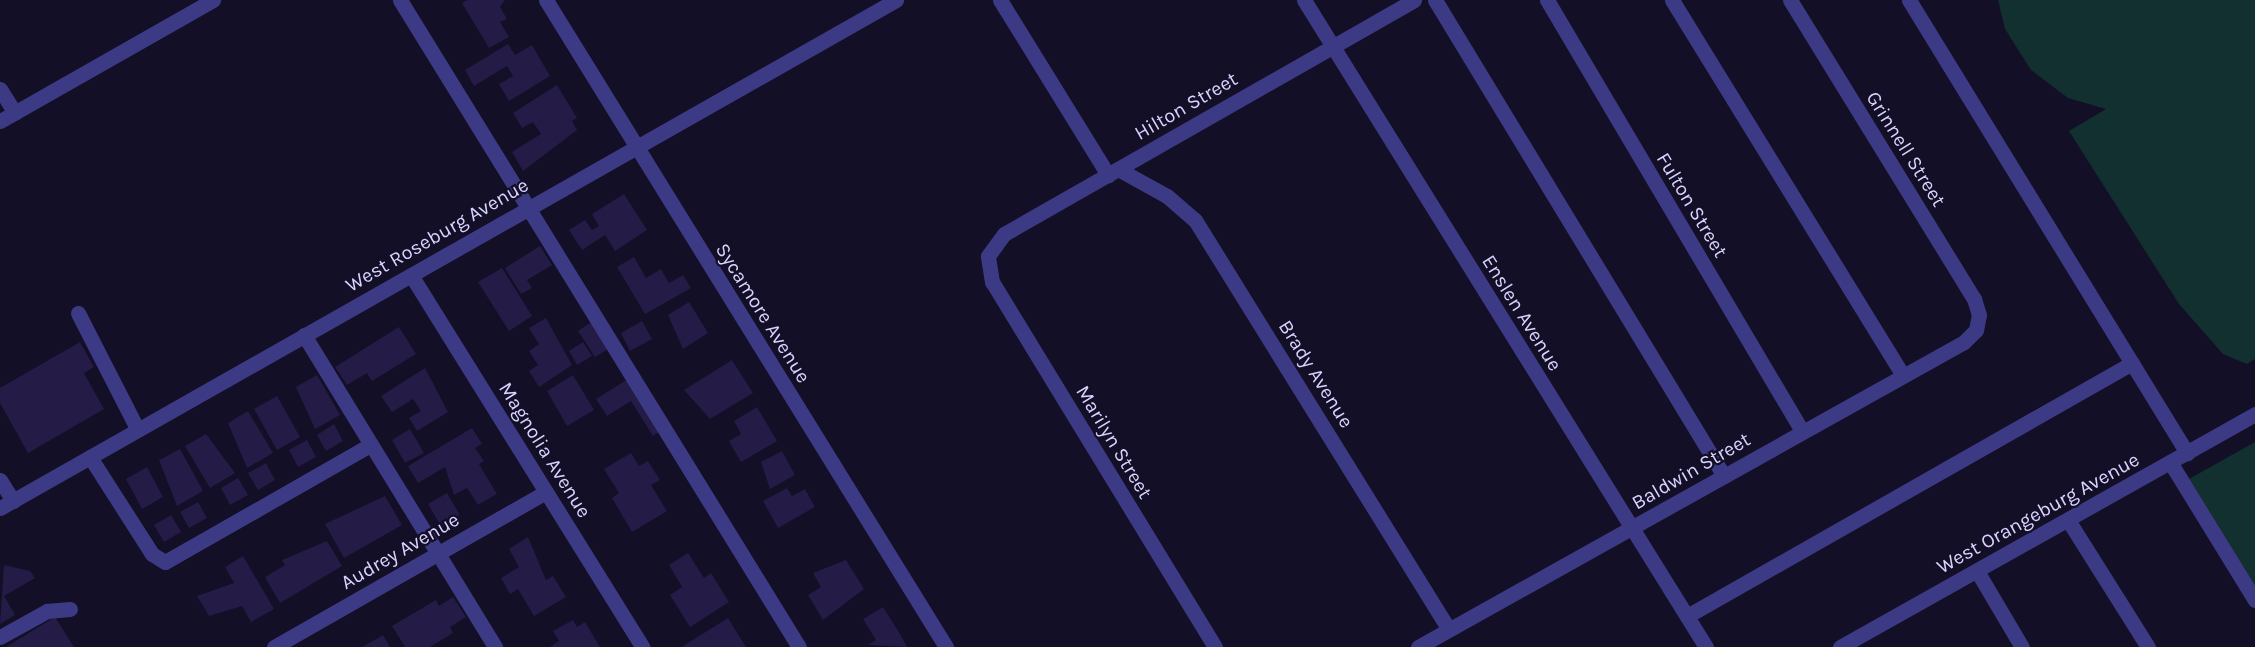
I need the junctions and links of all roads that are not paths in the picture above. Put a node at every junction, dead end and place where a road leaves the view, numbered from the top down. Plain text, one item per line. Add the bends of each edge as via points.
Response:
1 (213, 0) edge
2 (400, 0) edge
3 (546, 0) edge
4 (896, 0) edge
5 (1000, 0) edge
6 (1304, 0) edge
7 (1414, 0) edge
8 (1435, 0) edge
9 (1547, 0) edge
10 (1672, 0) edge
11 (1790, 0) edge
12 (1909, 0) edge
13 (1332, 46) junction
14 (0, 89) edge
15 (15, 112) junction
16 (0, 121) edge
17 (636, 147) junction
18 (1113, 172) junction
19 (528, 208) junction
20 (988, 256) joint
21 (411, 274) junction
22 (78, 313) dead end
23 (1978, 323) joint
24 (304, 335) junction
25 (2132, 363) junction
26 (1902, 376) junction
27 (2255, 414) edge
28 (138, 430) junction
29 (1802, 431) junction
30 (370, 445) junction
31 (2187, 453) junction
32 (90, 457) junction
33 (2170, 462) junction
34 (1725, 476) junction
35 (0, 480) edge
36 (546, 492) junction
37 (7, 504) edge
38 (2068, 520) junction
39 (1632, 530) junction
40 (439, 553) junction
41 (1977, 571) junction
42 (2255, 600) edge
43 (70, 609) dead end
44 (1687, 616) junction
45 (1449, 629) junction
46 (0, 638) edge
47 (274, 647) edge
48 (495, 647) edge
49 (643, 647) edge
50 (799, 647) edge
51 (946, 647) edge
52 (1215, 647) edge
53 (1418, 647) edge
54 (1706, 647) edge
55 (1840, 647) edge
56 (2022, 647) edge
57 (2148, 647) edge

1 - 15 street
2 - 19 street
3 - 17 street, Sycamore Avenue
4 - 17 street, West Roseburg Avenue
5 - 18 street, Brady Avenue
6 - 13 street, Enslen Avenue
7 - 13 street, Hilton Street
8 - 34 street
9 - 29 street, Fulton Street
10 - 26 street
11 - 23 street, Grinnell Street via 1974,299
12 - 25 street
13 - 18 street, Hilton Street
13 - 39 street, Enslen Avenue
14 - 15 street
15 - 16 street
17 - 19 street, West Roseburg Avenue
17 - 51 street, Sycamore Avenue
18 - 20 street, Hilton Street via 1004,234
18 - 45 street, Brady Avenue via 1167,196 1195,220
19 - 21 street, West Roseburg Avenue
19 - 50 street
20 - 52 street, Marilyn Street via 992,282
21 - 24 street, West Roseburg Avenue
21 - 36 street, Magnolia Avenue
22 - 28 street
23 - 26 street, Baldwin Street via 1964,342
24 - 28 street, West Roseburg Avenue
24 - 30 street
25 - 31 street
25 - 44 street
26 - 29 street, Baldwin Street
27 - 31 street, West Orangeburg Avenue
28 - 32 street, West Roseburg Avenue
29 - 34 street, Baldwin Street
30 - 32 street via 165,562 152,554
30 - 40 street
31 - 33 street, West Orangeburg Avenue
32 - 37 street, West Roseburg Avenue
33 - 38 street, West Orangeburg Avenue
33 - 42 street
34 - 39 street, Baldwin Street
35 - 37 street
36 - 40 street, Audrey Avenue
36 - 49 street, Magnolia Avenue
38 - 41 street, West Orangeburg Avenue
38 - 57 street
39 - 44 street, Enslen Avenue
39 - 45 street, Baldwin Street
40 - 47 street, Audrey Avenue
40 - 48 street
41 - 55 street, West Orangeburg Avenue
41 - 56 street
43 - 46 street via 47,610
44 - 54 street, Enslen Avenue
45 - 53 street, Baldwin Street

